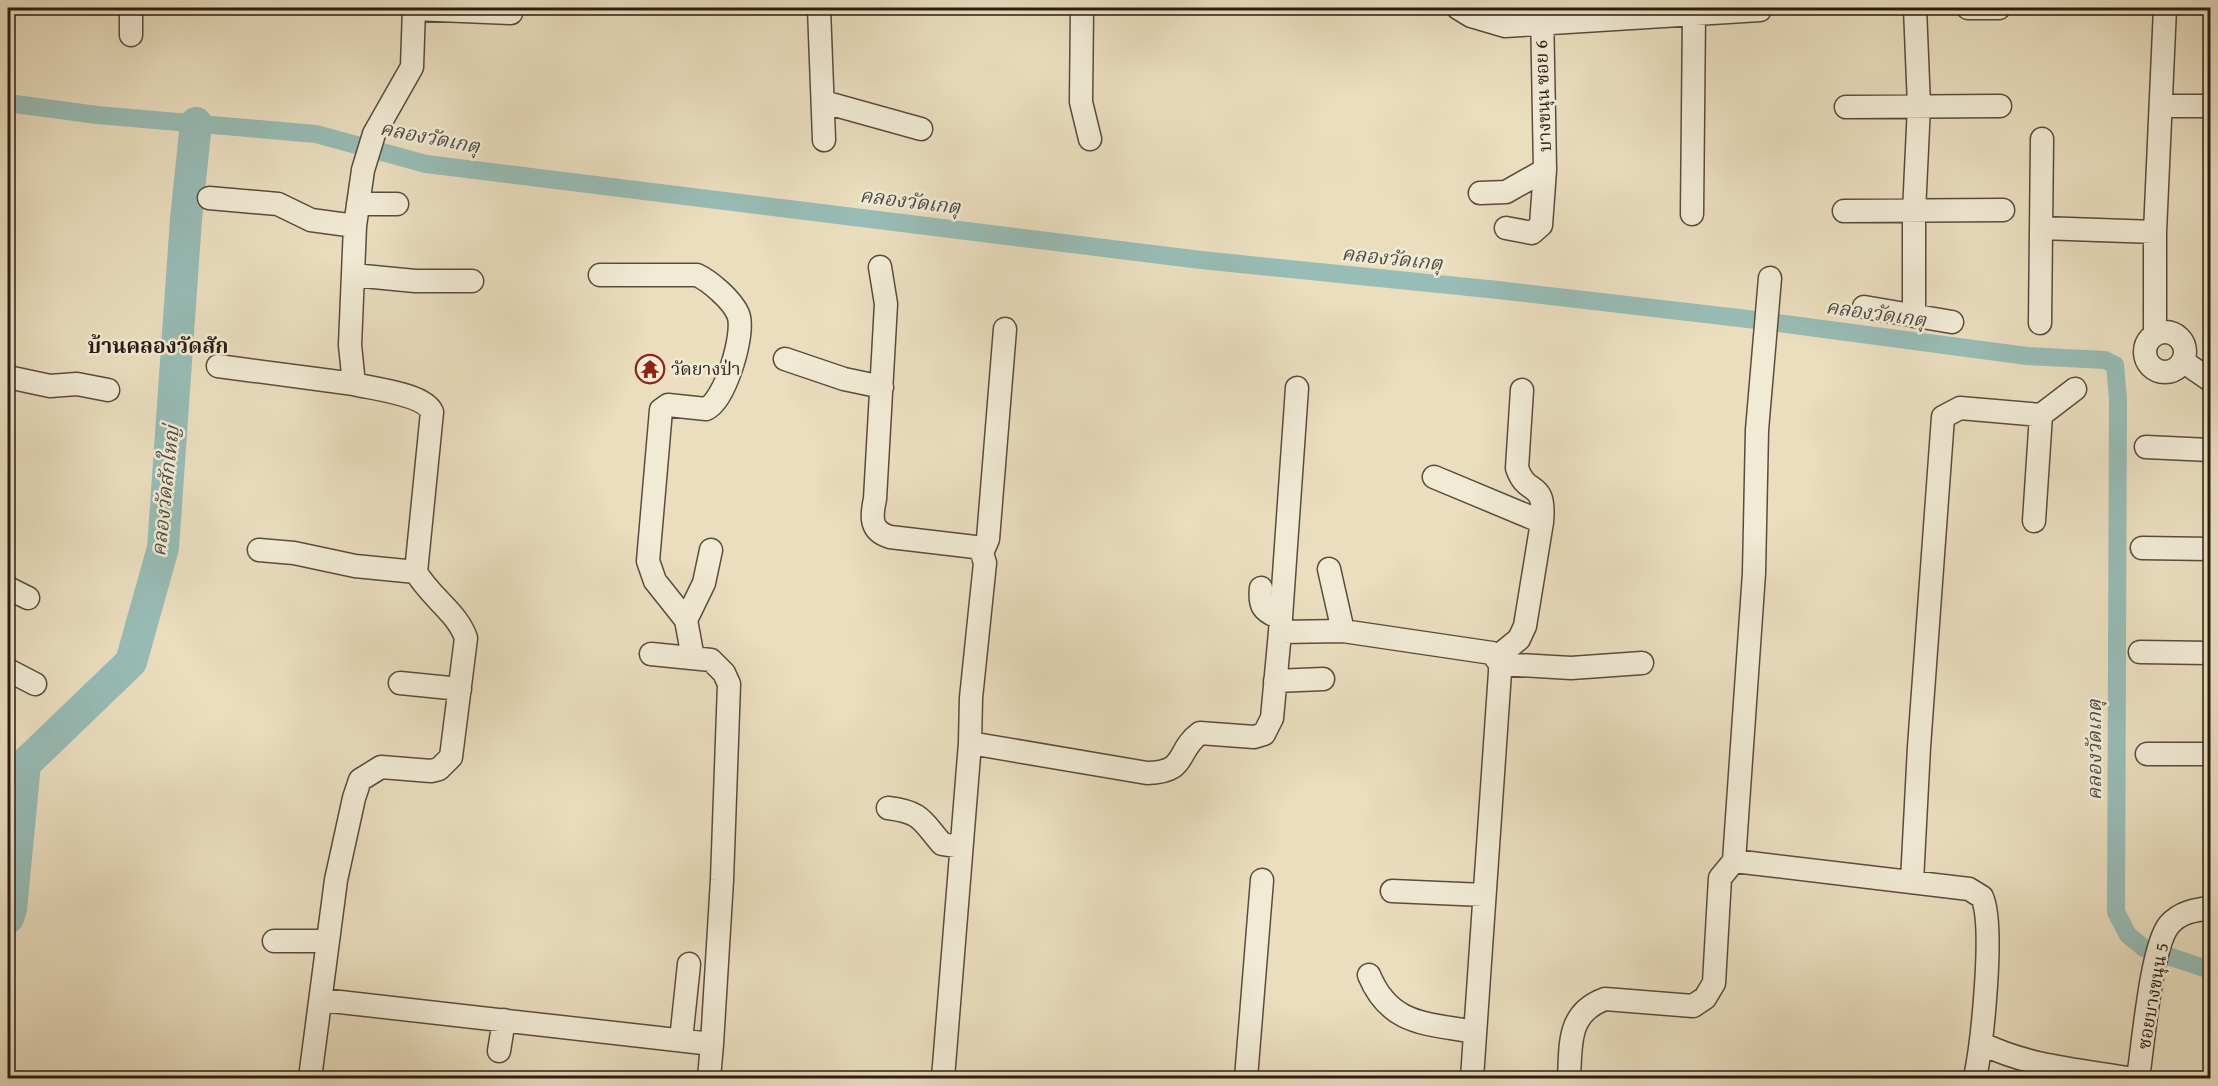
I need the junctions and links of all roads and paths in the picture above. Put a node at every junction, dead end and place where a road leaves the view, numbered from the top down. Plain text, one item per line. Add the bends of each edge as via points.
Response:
1 (130, 8) edge
2 (414, 8) edge
3 (819, 8) edge
4 (1082, 8) edge
5 (1458, 8) edge
6 (1915, 8) edge
7 (1968, 8) edge
8 (1999, 8) edge
9 (2165, 8) edge
10 (1760, 10) dead end
11 (511, 13) dead end
12 (1694, 13) junction
13 (1541, 15) edge
14 (130, 35) dead end
15 (824, 102) junction
16 (1919, 106) junction
17 (2000, 106) dead end
18 (2162, 106) junction
19 (2211, 106) edge
20 (1846, 107) dead end
21 (921, 129) dead end
22 (1090, 139) dead end
23 (2042, 139) dead end
24 (825, 140) dead end
25 (1545, 170) junction
26 (1480, 193) dead end
27 (209, 198) dead end
28 (397, 204) dead end
29 (2003, 210) dead end
30 (1844, 211) dead end
31 (1914, 212) junction
32 (1692, 214) dead end
33 (357, 215) junction
34 (1506, 228) dead end
35 (2041, 228) junction
36 (2155, 232) junction
37 (880, 267) dead end
38 (353, 275) junction
39 (600, 275) dead end
40 (1770, 278) dead end
41 (472, 281) dead end
42 (1864, 307) dead end
43 (1914, 316) junction
44 (1952, 322) dead end
45 (2040, 324) dead end
46 (1005, 329) dead end
47 (2155, 335) junction
48 (785, 359) dead end
49 (2184, 362) junction
50 (218, 366) dead end
51 (8, 377) edge
52 (2211, 380) edge
53 (354, 384) junction
54 (882, 387) junction
55 (1297, 388) dead end
56 (2075, 389) dead end
57 (108, 390) dead end
58 (1522, 390) dead end
59 (2041, 415) junction
60 (2146, 447) dead end
61 (2211, 450) edge
62 (1434, 477) dead end
63 (2034, 521) dead end
64 (1542, 522) junction
65 (2142, 548) dead end
66 (2211, 549) edge
67 (259, 550) dead end
68 (711, 550) dead end
69 (982, 553) junction
70 (1329, 569) dead end
71 (416, 572) junction
72 (8, 588) edge
73 (1261, 588) dead end
74 (28, 598) dead end
75 (686, 620) junction
76 (1280, 625) junction
77 (1343, 631) junction
78 (2140, 652) dead end
79 (2211, 653) edge
80 (651, 654) dead end
81 (693, 658) junction
82 (1498, 660) junction
83 (1642, 663) dead end
84 (8, 670) edge
85 (1323, 679) dead end
86 (1275, 681) junction
87 (400, 683) dead end
88 (35, 684) dead end
89 (460, 689) junction
90 (970, 743) junction
91 (2147, 754) dead end
92 (2211, 754) edge
93 (888, 808) dead end
94 (961, 847) junction
95 (1734, 861) junction
96 (1262, 880) dead end
97 (1912, 881) junction
98 (1392, 891) dead end
99 (1484, 895) junction
100 (2211, 908) edge
101 (274, 940) dead end
102 (328, 940) junction
103 (689, 964) dead end
104 (1369, 975) dead end
105 (322, 1000) junction
106 (504, 1020) junction
107 (1474, 1032) junction
108 (681, 1040) junction
109 (1982, 1043) junction
110 (712, 1044) junction
111 (499, 1051) dead end
112 (310, 1078) edge
113 (709, 1078) edge
114 (943, 1078) edge
115 (1246, 1078) edge
116 (1472, 1078) edge
117 (1569, 1078) edge
118 (1975, 1078) edge
119 (2128, 1078) edge
120 (2138, 1078) edge

1 - 14 street
2 - 11 street
2 - 33 street via 412,67 374,134 363,170
3 - 15 street
4 - 22 street via 1081,102
5 - 13 street, บางขนุน ซอย 6 via 1505,26
6 - 16 street
7 - 8 street
9 - 18 street
10 - 12 street, บางขนุน ซอย 6
12 - 13 street, บางขนุน ซอย 6
12 - 32 street
13 - 25 street, บางขนุน ซอย 6
15 - 21 street
15 - 24 street
16 - 17 street
16 - 20 street
16 - 31 street
18 - 19 street
18 - 36 street
23 - 35 street
25 - 26 street, บางขนุน ซอย 6 via 1506,192
25 - 34 street via 1541,225 1532,233
27 - 33 street via 278,204 311,220
28 - 33 street
29 - 31 street
30 - 31 street
31 - 43 street
33 - 38 street
35 - 36 street
35 - 45 street
36 - 47 street
37 - 54 street via 886,304
38 - 41 street
38 - 53 street via 350,345
39 - 75 street via 697,275 739,316 740,328 727,379 716,402 706,409 668,405 661,410 648,561 655,581
40 - 95 street via 1755,471 1754,573
42 - 43 street
43 - 44 street
46 - 69 street via 988,539
47 - 49 street via 2171,332 2179,337 2185,344
47 - 49 street via 2145,352 2152,368 2169,373
48 - 54 street
49 - 52 street
50 - 53 street
51 - 57 street via 50,386 77,384
53 - 71 street via 418,399 429,405 432,412
54 - 69 street via 871,518 874,526 880,534 890,537 975,547
55 - 76 street
56 - 59 street
58 - 64 street via 1517,468 1519,475 1542,495
59 - 63 street
59 - 97 street via 1959,408 1943,417
60 - 61 street
62 - 64 street
64 - 82 street via 1525,627
65 - 66 street
67 - 71 street
68 - 75 street via 704,583
69 - 90 street
70 - 77 street
71 - 89 street via 463,629 466,638
72 - 74 street
73 - 76 street via 1261,607
75 - 81 street
76 - 77 street
76 - 86 street
77 - 82 street via 1492,653
78 - 79 street
80 - 81 street
81 - 110 street via 718,664 729,684
82 - 83 street via 1571,668
82 - 99 street
84 - 88 street
85 - 86 street
86 - 90 street via 1272,718 1264,734 1254,737 1200,733 1183,757 1164,773
87 - 89 street
89 - 102 street via 452,757 447,764 431,771 381,767 360,780 336,880
90 - 94 street
91 - 92 street
93 - 94 street via 916,814 928,823 942,844
94 - 114 street
95 - 97 street
95 - 117 street via 1720,878 1717,963 1710,992 1693,1006 1605,999 1592,1004 1571,1037
96 - 115 street
97 - 109 street via 1970,889 1982,897 1988,922
98 - 99 street
99 - 107 street
100 - 120 street, ซอยบางขนุน 5 via 2180,916 2165,930
101 - 102 street
102 - 105 street
103 - 108 street
104 - 107 street via 1386,1004 1405,1018
105 - 106 street
105 - 112 street
106 - 108 street
106 - 111 street
107 - 116 street
108 - 110 street
109 - 118 street
109 - 119 street via 2024,1060
110 - 113 street

